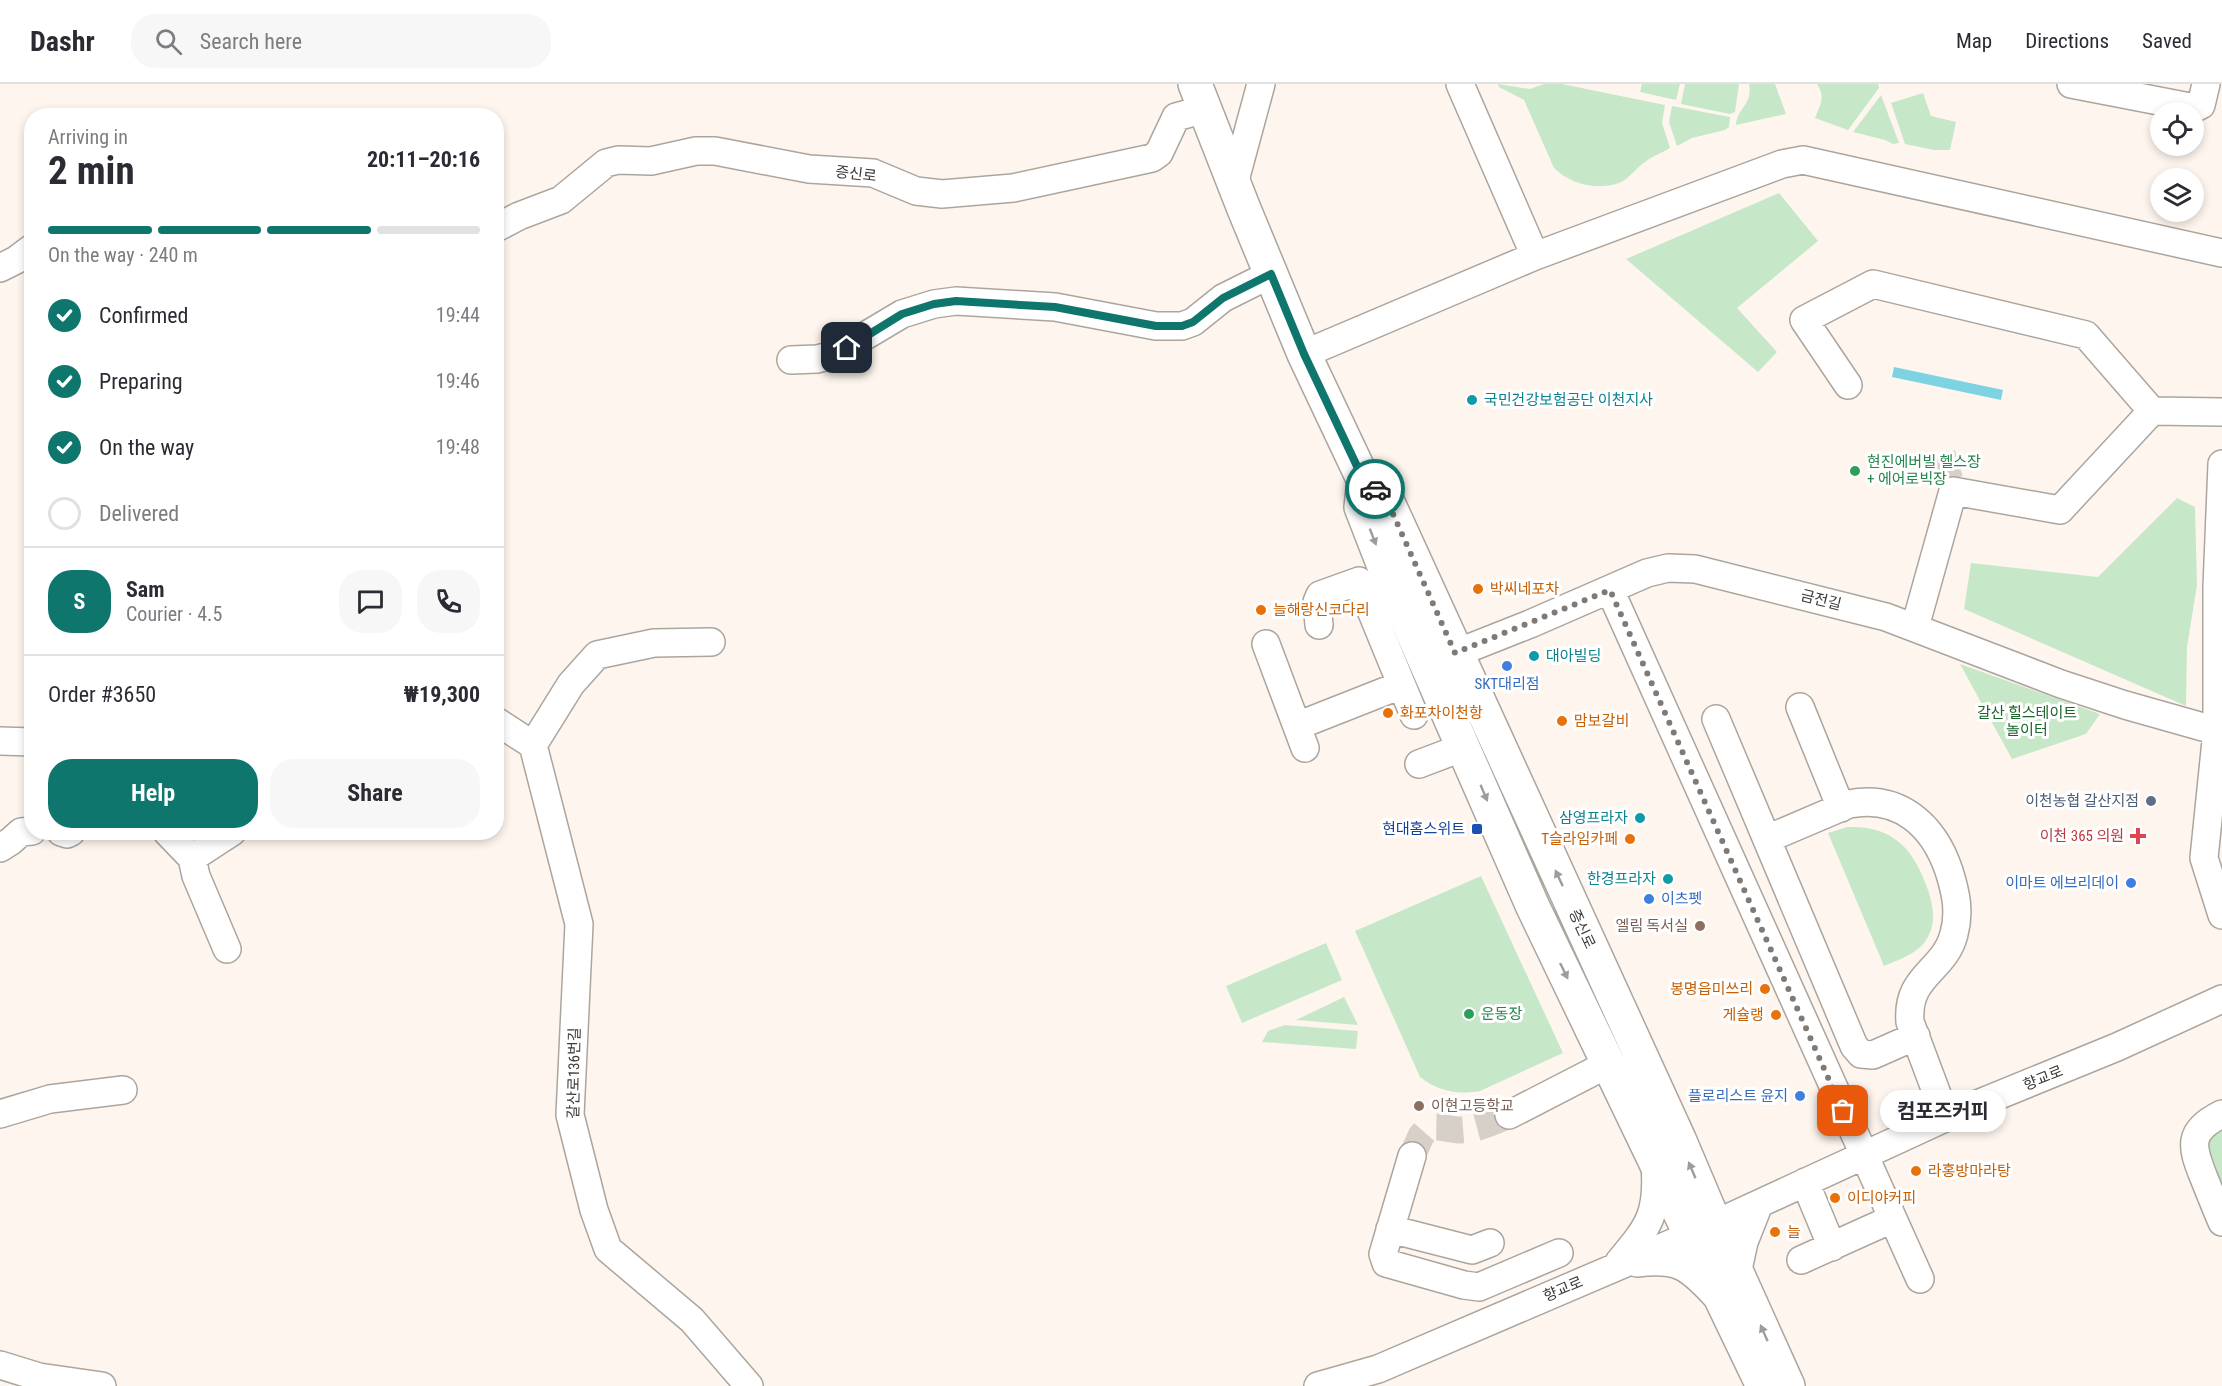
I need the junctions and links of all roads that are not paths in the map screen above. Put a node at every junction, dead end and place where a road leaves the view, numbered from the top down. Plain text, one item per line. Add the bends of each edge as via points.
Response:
1 (1261, 84) edge
2 (1460, 84) edge
3 (2071, 84) edge
4 (2206, 84) edge
5 (1200, 96) edge
6 (1234, 184) junction
7 (504, 224) edge
8 (2222, 253) edge
9 (24, 254) edge
10 (1535, 256) junction
11 (0, 268) edge
12 (1271, 274) junction
13 (1304, 354) junction
14 (791, 360) dead end
15 (1848, 385) dead end
16 (2152, 411) junction
17 (2222, 412) edge
18 (2222, 464) edge
19 (1364, 481) junction
20 (1373, 577) junction
21 (1610, 590) junction
22 (1319, 625) dead end
23 (1915, 627) junction
24 (711, 642) dead end
25 (1266, 644) dead end
26 (1421, 651) junction
27 (1401, 685) junction
28 (1800, 707) dead end
29 (1414, 715) dead end
30 (1716, 719) dead end
31 (504, 726) edge
32 (2217, 732) junction
33 (0, 741) edge
34 (24, 742) edge
35 (533, 745) junction
36 (1464, 747) junction
37 (1419, 764) dead end
38 (1841, 808) junction
39 (24, 832) edge
40 (1767, 839) junction
41 (175, 840) edge
42 (220, 840) edge
43 (0, 848) edge
44 (192, 858) junction
45 (2222, 915) edge
46 (227, 949) dead end
47 (2222, 999) edge
48 (1916, 1036) junction
49 (1608, 1064) junction
50 (123, 1090) dead end
51 (0, 1114) edge
52 (2222, 1114) edge
53 (1509, 1115) tunnel mouth
54 (1946, 1118) junction
55 (1863, 1155) junction
56 (1412, 1156) tunnel mouth
57 (1655, 1161) junction
58 (1805, 1182) junction
59 (1759, 1204) junction
60 (1892, 1219) junction
61 (2222, 1222) edge
62 (1390, 1229) junction
63 (1703, 1230) junction
64 (1490, 1243) dead end
65 (1832, 1246) junction
66 (1558, 1253) dead end
67 (1801, 1260) dead end
68 (1615, 1266) junction
69 (1737, 1274) junction
70 (1920, 1279) dead end
71 (1479, 1287) junction
72 (1725, 1306) junction
73 (1492, 1319) junction
74 (0, 1365) edge
75 (102, 1386) edge
76 (749, 1386) edge
77 (1318, 1386) edge
78 (1763, 1386) edge
79 (1788, 1386) edge

1 - 6 street
2 - 10 street
3 - 4 street via 2195,108 2201,105
5 - 6 main road, 증신로
5 - 7 street, 증신로 via 1176,117 1159,153 1152,158 1013,188 931,194 873,173 809,169 716,151 696,151 651,161 611,161 561,201
6 - 12 main road, 증신로
8 - 10 street via 1803,160 1782,164
9 - 11 street
10 - 13 street
12 - 13 main road, 증신로
12 - 14 street via 1223,298 1182,326 1156,326 1055,307 956,301 902,314 833,355
13 - 19 main road, 증신로
15 - 16 street via 1804,320 1874,284 2086,335
16 - 17 street
16 - 23 street via 2060,510 1953,491
18 - 32 street
19 -> 20 main road, 증신로 via 1361,507
19 - 26 main road, 증신로 via 1385,496
20 - 22 street via 1320,595
20 - 26 main road, 증신로
21 - 23 street, 금전길 via 1647,573 1668,568 1695,569
21 - 26 street, 금전길
21 - 55 street
23 - 32 street, 금전길 via 2061,684
24 - 35 street via 654,643 597,655 571,684
25 - 27 street via 1301,737
26 - 27 street
26 - 36 main road, 증신로
63 -> 26 main road, 증신로 via 1679,1139
27 - 29 street
28 - 38 street
30 - 40 street
31 - 35 street
32 - 45 street via 2204,858
33 - 34 street
35 - 76 street, 갈산로136번길 via 579,924 570,1115 594,1210 608,1249 692,1320
36 - 37 street
36 -> 49 main road, 증신로 via 1533,907
38 - 40 street
38 - 48 street via 1878,802 1906,812 1925,828 1942,852 1956,891 1958,907 1953,938 1911,999 1910,1022
39 - 43 street
40 - 48 street via 1857,1051 1873,1055
41 - 44 street
42 - 44 street
44 - 46 street
47 - 54 street, 향교로
48 - 54 street
49 - 53 street
49 - 57 main road, 증신로
50 - 51 street via 50,1099
52 - 61 street via 2198,1131 2193,1149
54 - 55 street, 향교로
55 - 58 street, 향교로
55 - 60 street
56 - 62 street
57 - 63 main road, 증신로
57 - 68 street via 1657,1189 1651,1220
58 - 59 street, 향교로
58 - 65 street
59 - 63 street, 향교로
59 - 69 street
60 - 65 street
60 - 70 street
62 - 64 street via 1472,1250
62 - 71 street via 1383,1254 1386,1263
63 - 68 street, 향교로
63 - 69 main road, 증신로
63 - 72 main road, 증신로
65 - 67 street
66 - 71 street
68 - 72 street via 1653,1261 1679,1265 1695,1274
68 - 73 street, 향교로
79 -> 69 main road, 증신로
71 - 73 street
72 - 78 main road, 증신로
73 - 77 street, 향교로 via 1378,1368
74 - 75 street via 39,1377

